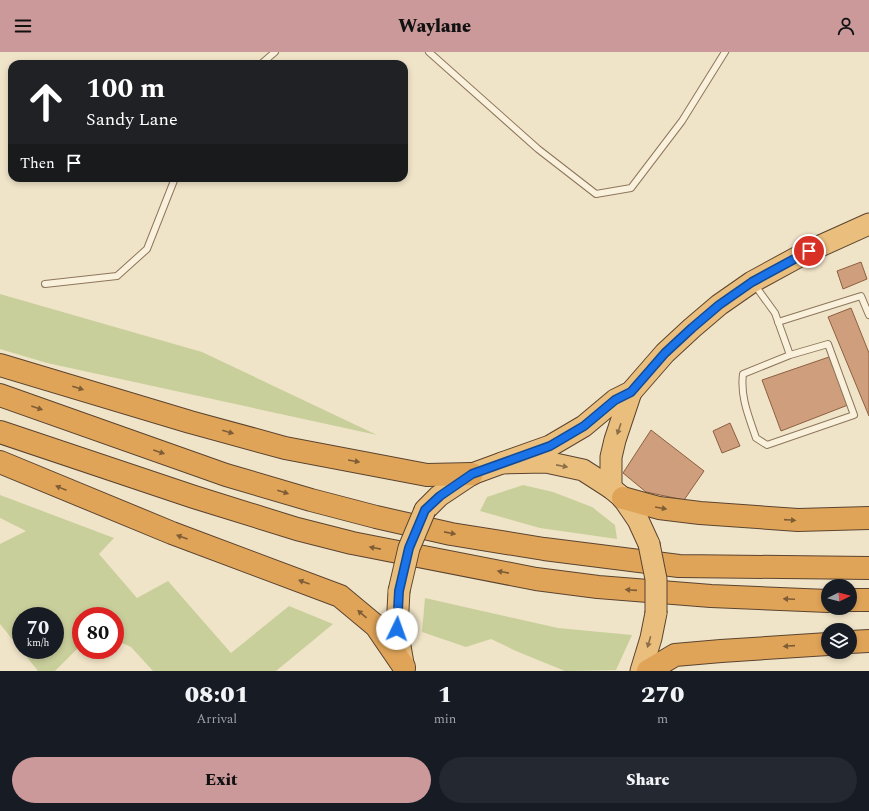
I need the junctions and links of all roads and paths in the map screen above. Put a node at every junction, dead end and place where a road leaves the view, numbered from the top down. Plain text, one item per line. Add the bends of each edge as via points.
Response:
1 (275, 52) edge
2 (429, 52) edge
3 (725, 52) edge
4 (266, 60) edge
5 (173, 182) edge
6 (869, 224) edge
7 (752, 282) junction
8 (45, 284) dead end
9 (869, 316) edge
10 (778, 322) junction
11 (790, 355) junction
12 (0, 365) edge
13 (631, 392) junction
14 (0, 395) edge
15 (0, 432) edge
16 (0, 462) edge
17 (502, 463) junction
18 (472, 474) junction
19 (617, 493) junction
20 (869, 518) edge
21 (869, 568) edge
22 (857, 600) edge
23 (869, 600) edge
24 (821, 601) edge
25 (869, 641) edge
26 (857, 642) edge
27 (821, 644) edge
28 (404, 669) edge
29 (641, 671) edge
30 (648, 671) edge

1 - 4 lane
2 - 3 lane via 538,149 596,194 631,188 682,121
5 - 8 lane via 147,249 117,276
6 - 7 highway via 809,251
7 - 10 lane via 775,313
7 - 13 highway via 692,328 665,353
9 - 10 lane via 861,296
10 - 11 lane
11 - 11 lane via 743,374 743,399 756,438 767,445 854,415 828,344
12 -> 18 highway via 285,448 427,474
13 - 17 highway via 615,400 584,426 550,446
13 -> 19 highway via 612,457
14 -> 21 highway via 226,475 376,518 451,534 679,566
24 -> 15 highway via 711,596 598,587 536,579 352,543 194,497
28 -> 16 highway via 376,626 340,596 172,533
17 - 18 highway
17 -> 19 highway via 546,462 583,470
18 - 28 highway, bridge via 425,510 409,548 399,591 397,629
19 -> 20 highway via 659,508 700,513 798,520
19 -> 29 highway, bridge via 638,520 649,544 656,579 656,613
22 - 23 highway
25 - 26 highway
27 -> 30 highway via 675,655

